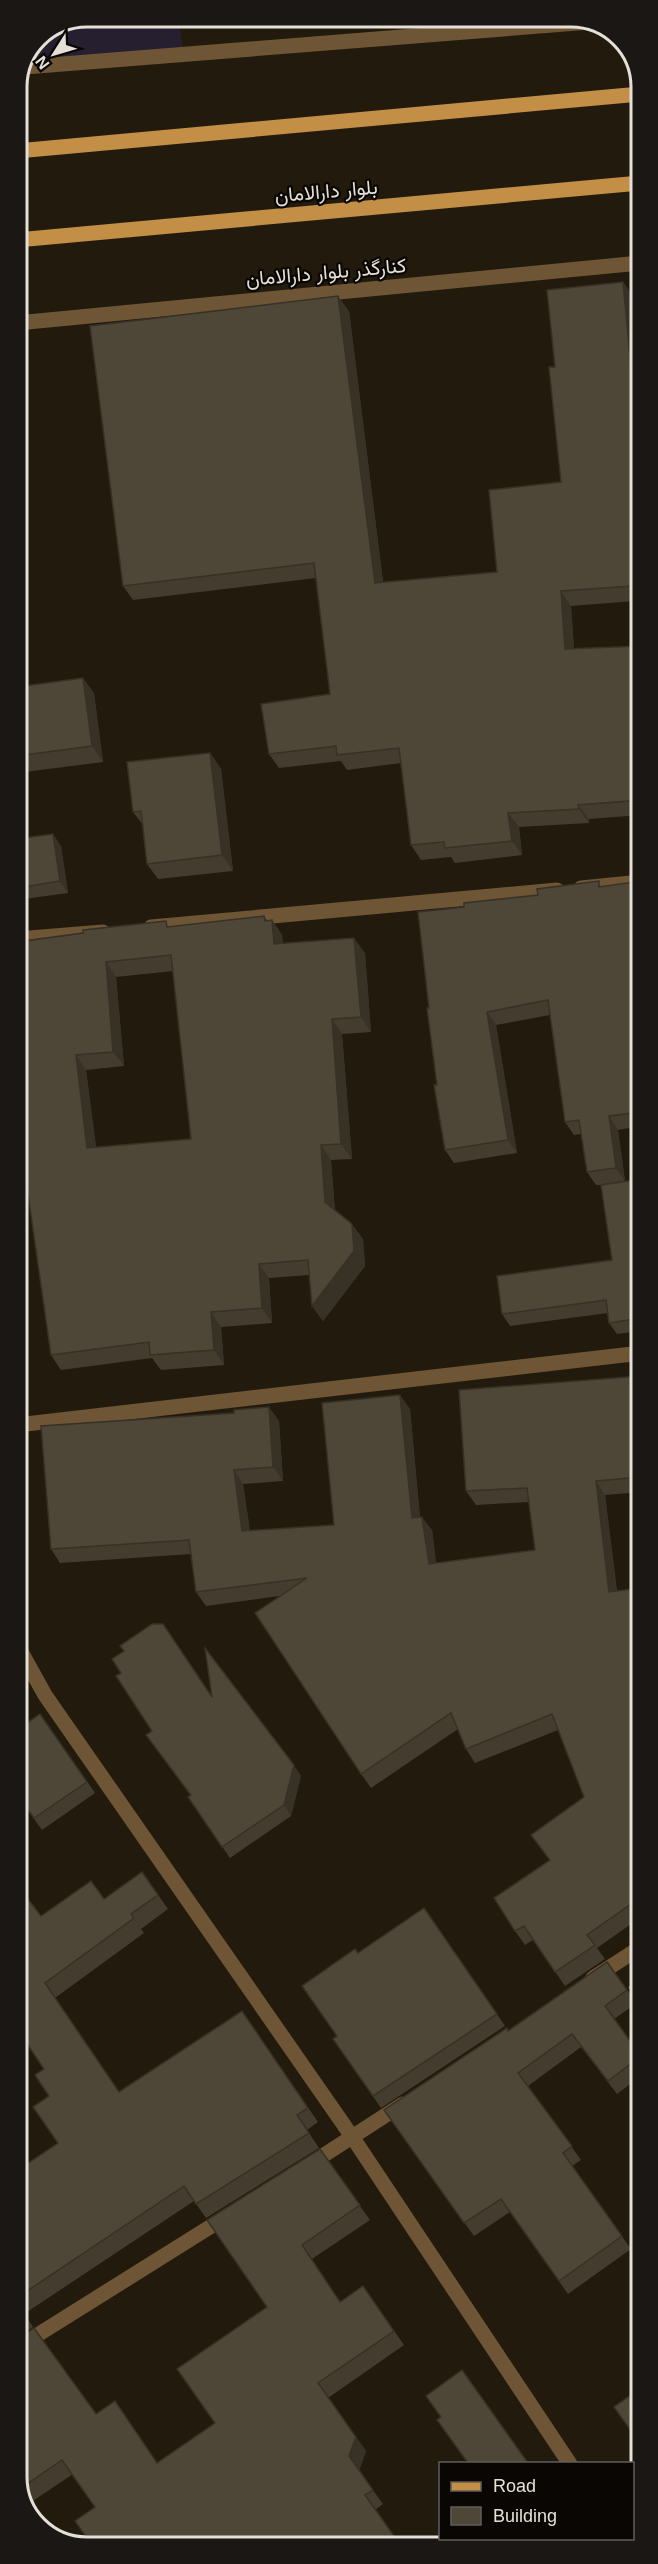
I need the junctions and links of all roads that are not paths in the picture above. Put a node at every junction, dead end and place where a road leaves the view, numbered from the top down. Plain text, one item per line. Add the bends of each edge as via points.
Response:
1 (528, 27) edge
2 (31, 67) edge
3 (631, 95) edge
4 (27, 150) edge
5 (631, 184) edge
6 (27, 239) edge
7 (631, 264) edge
8 (27, 322) edge
9 (631, 883) edge
10 (27, 938) edge
11 (631, 1354) edge
12 (27, 1424) edge
13 (27, 1663) edge
14 (631, 1954) edge
15 (577, 1989) edge
16 (411, 2099) edge
17 (353, 2138) junction
18 (292, 2176) edge
19 (241, 2208) edge
20 (27, 2342) edge
21 (569, 2462) edge

1 - 2 street
3 - 4 main road
5 - 6 main road, بلوار دارالامان
7 - 8 street, کنارگذر بلوار دارالامان
9 - 10 street
11 - 12 street
13 - 17 street via 45,1695
14 - 15 street
16 - 17 street
17 - 18 street
17 - 21 street
19 - 20 street

